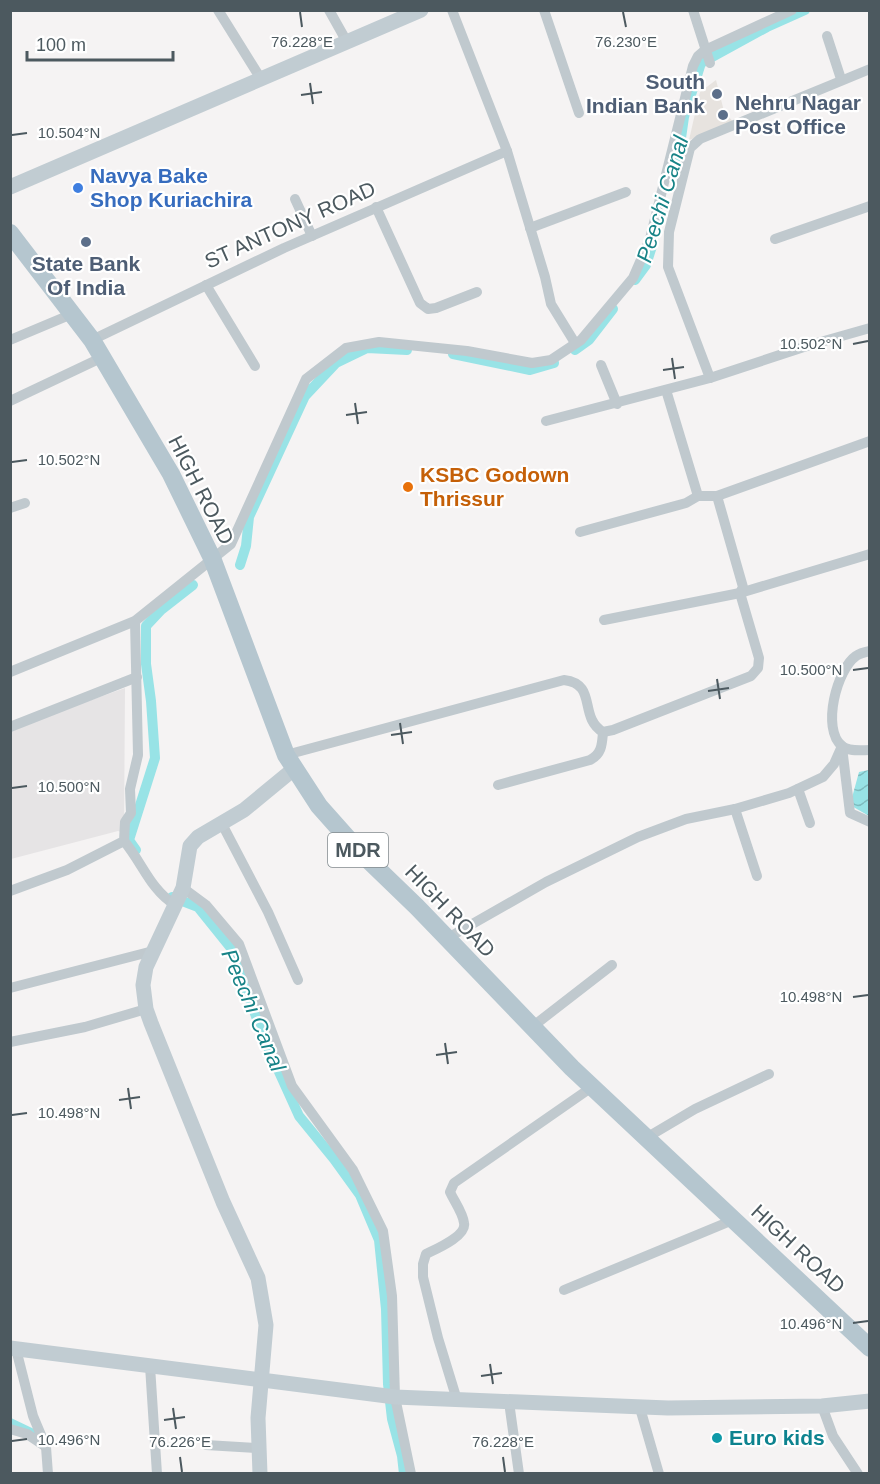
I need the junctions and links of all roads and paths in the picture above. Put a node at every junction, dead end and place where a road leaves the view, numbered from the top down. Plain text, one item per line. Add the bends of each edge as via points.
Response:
1 (218, 10) edge
2 (329, 10) edge
3 (421, 10) edge
4 (452, 10) edge
5 (544, 10) edge
6 (693, 10) edge
7 (792, 10) edge
8 (827, 36) dead end
9 (347, 42) junction
10 (708, 55) junction
11 (870, 69) edge
12 (261, 79) junction
13 (842, 79) junction
14 (579, 113) dead end
15 (507, 151) junction
16 (10, 187) edge
17 (626, 192) dead end
18 (295, 199) dead end
19 (870, 206) edge
20 (376, 207) junction
21 (530, 228) junction
22 (10, 233) edge
23 (312, 236) junction
24 (775, 239) dead end
25 (206, 285) junction
26 (477, 292) dead end
27 (72, 314) junction
28 (870, 328) edge
29 (10, 340) edge
30 (92, 340) junction
31 (575, 343) junction
32 (103, 357) junction
33 (601, 365) dead end
34 (255, 366) dead end
35 (710, 378) junction
36 (666, 390) junction
37 (10, 401) edge
38 (617, 404) junction
39 (546, 421) dead end
40 (870, 441) edge
41 (698, 496) junction
42 (717, 496) junction
43 (25, 503) dead end
44 (10, 508) edge
45 (580, 532) dead end
46 (870, 554) edge
47 (212, 558) junction
48 (740, 593) junction
49 (604, 620) dead end
50 (135, 621) junction
51 (870, 651) edge
52 (10, 672) edge
53 (137, 677) junction
54 (10, 728) edge
55 (603, 732) junction
56 (842, 746) junction
57 (870, 750) edge
58 (290, 761) junction
59 (498, 784) dead end
60 (798, 789) junction
61 (735, 809) junction
62 (870, 822) edge
63 (810, 823) dead end
64 (222, 824) junction
65 (124, 841) junction
66 (757, 876) dead end
67 (10, 891) edge
68 (179, 897) junction
69 (446, 939) junction
70 (153, 951) junction
71 (612, 965) dead end
72 (298, 980) dead end
73 (10, 988) edge
74 (146, 1009) junction
75 (532, 1027) junction
76 (10, 1042) edge
77 (769, 1074) dead end
78 (592, 1087) junction
79 (646, 1138) junction
80 (733, 1220) junction
81 (564, 1290) dead end
82 (13, 1348) edge
83 (870, 1348) edge
84 (150, 1366) junction
85 (261, 1381) junction
86 (390, 1396) junction
87 (457, 1400) junction
88 (870, 1401) edge
89 (509, 1402) junction
90 (822, 1406) junction
91 (640, 1408) junction
92 (10, 1429) edge
93 (206, 1445) dead end
94 (46, 1447) junction
95 (258, 1448) junction
96 (48, 1473) edge
97 (157, 1473) edge
98 (260, 1473) edge
99 (411, 1473) edge
100 (519, 1473) edge
101 (659, 1473) edge
102 (858, 1473) edge

1 - 12 street
2 - 9 street
3 - 9 street
4 - 15 street
5 - 14 street
6 - 10 street
7 - 10 street
8 - 13 street
9 - 12 street
10 - 31 street via 698,56 693,66 650,239 633,278
11 - 13 street
12 - 16 street
13 - 35 street via 700,139 690,148 669,232 668,267
15 - 20 street, ST ANTONY ROAD
15 - 21 street
17 - 21 street
18 - 23 street
19 - 24 street
20 - 23 street, ST ANTONY ROAD
20 - 26 street via 420,303 428,309 436,308
21 - 31 street via 551,304
22 - 27 main road, HIGH ROAD / MDR
23 - 25 street, ST ANTONY ROAD
25 - 30 street, ST ANTONY ROAD
25 - 34 street
27 - 29 street
27 - 30 main road, HIGH ROAD / MDR
28 - 35 street
30 - 32 main road, HIGH ROAD / MDR
31 - 47 street via 550,360 531,363 467,351 379,342 346,348 306,379 231,544
32 - 37 street
32 - 47 main road, HIGH ROAD / MDR via 171,474
33 - 38 street
35 - 36 street
36 - 38 street
36 - 41 street
38 - 39 street
40 - 42 street
41 - 42 street
41 - 45 street via 686,503
42 - 48 street via 743,587
43 - 44 street
46 - 48 street
47 - 50 street
47 - 58 main road, HIGH ROAD / MDR
48 - 49 street
48 - 55 street via 759,658 758,668 751,676
50 - 52 street
50 - 53 street
51 - 56 street via 857,655 848,664 835,695 831,710 833,733
53 - 54 street
53 - 65 street via 138,755
55 - 58 street via 592,721 583,688 564,680
55 - 59 street via 598,756 590,760
56 - 57 street via 852,751
56 - 60 street via 823,777
56 - 62 street via 850,813
58 - 64 street via 244,810
58 - 69 main road, HIGH ROAD / MDR via 319,806
60 - 61 street
60 - 63 street
61 - 66 street
61 - 69 street via 686,819 638,837 546,882
64 - 68 street via 190,846
64 - 72 street
65 - 67 street via 67,870
65 - 68 street via 144,867 153,888 162,897
68 - 70 street
68 - 86 street via 206,904 239,944 292,1086 353,1170 383,1231 392,1296
69 - 75 main road, HIGH ROAD / MDR
70 - 73 street
70 - 74 street via 146,967
71 - 75 street
74 - 76 street via 85,1027
74 - 85 street via 223,1202 258,1278 266,1325
75 - 78 main road, HIGH ROAD / MDR
77 - 79 street via 695,1109
78 - 79 main road, HIGH ROAD / MDR
78 - 87 street via 454,1183 450,1192 465,1223 463,1230 426,1254 423,1277
79 - 80 main road, HIGH ROAD / MDR
80 - 81 street
80 - 83 main road, HIGH ROAD / MDR
82 - 84 street
82 - 94 street
84 - 85 street
84 - 97 street
85 - 86 street
85 - 95 street
86 - 87 street
86 - 99 street
87 - 89 street
88 - 90 street
89 - 91 street
89 - 100 street
90 - 91 street
90 - 102 street via 833,1436
91 - 101 street
92 - 94 street via 27,1434
93 - 95 street
94 - 96 street
95 - 98 street

